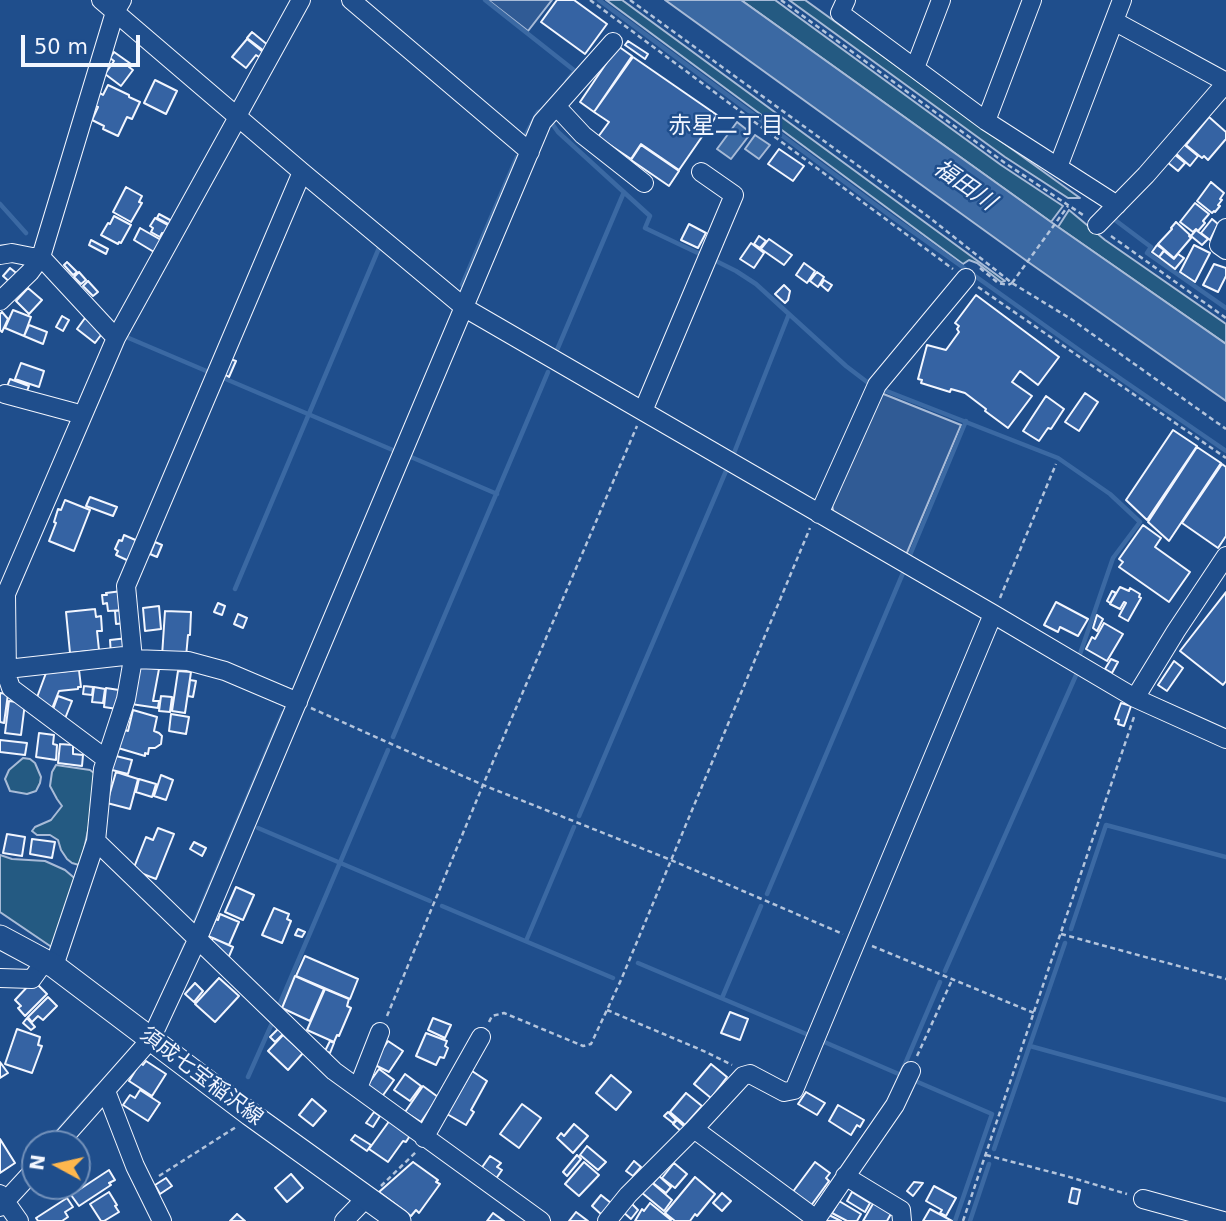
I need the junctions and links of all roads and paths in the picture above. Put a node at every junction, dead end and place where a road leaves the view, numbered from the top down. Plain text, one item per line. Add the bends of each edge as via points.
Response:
1 (101, 0) edge
2 (301, 0) edge
3 (351, 0) edge
4 (590, 0) edge
5 (630, 0) edge
6 (781, 0) edge
7 (846, 0) edge
8 (941, 0) edge
9 (1031, 0) edge
10 (1122, 0) edge
11 (119, 6) edge
12 (1114, 21) junction
13 (613, 42) dead end
14 (915, 68) junction
15 (1226, 82) edge
16 (556, 106) junction
17 (237, 117) junction
18 (986, 121) junction
19 (530, 152) junction
20 (1058, 167) junction
21 (302, 172) junction
22 (701, 172) dead end
23 (644, 183) dead end
24 (1117, 205) junction
25 (1067, 206) junction
26 (1097, 225) junction
27 (1226, 228) edge
28 (1226, 250) edge
29 (0, 255) edge
30 (41, 257) junction
31 (970, 271) junction
32 (1012, 283) junction
33 (0, 301) edge
34 (465, 308) junction
35 (1226, 318) edge
36 (116, 338) junction
37 (5, 394) dead end
38 (643, 411) junction
39 (83, 415) junction
40 (1226, 429) edge
41 (1226, 458) edge
42 (1056, 464) dead end
43 (817, 513) junction
44 (1226, 556) edge
45 (993, 614) junction
46 (133, 657) junction
47 (4, 674) edge
48 (1137, 699) junction
49 (298, 702) junction
50 (1226, 739) edge
51 (106, 759) junction
52 (483, 785) junction
53 (96, 841) junction
54 (671, 860) junction
55 (1061, 934) junction
56 (0, 937) edge
57 (197, 940) junction
58 (858, 940) junction
59 (49, 964) junction
60 (0, 978) edge
61 (1226, 979) edge
62 (952, 980) junction
63 (607, 1010) junction
64 (1034, 1013) junction
65 (380, 1032) joint
66 (481, 1037) joint
67 (151, 1039) junction
68 (911, 1071) joint
69 (750, 1074) junction
70 (358, 1088) junction
71 (106, 1091) junction
72 (250, 1114) junction
73 (694, 1129) junction
74 (71, 1130) edge
75 (426, 1139) junction
76 (986, 1154) junction
77 (845, 1177) junction
78 (21, 1183) edge
79 (144, 1185) junction
80 (367, 1197) junction
81 (1143, 1199) joint
82 (2, 1201) edge
83 (815, 1220) edge
84 (19, 1221) edge
85 (162, 1221) edge
86 (344, 1221) edge
87 (400, 1221) edge
88 (541, 1221) edge
89 (607, 1221) edge
90 (902, 1221) edge
91 (963, 1221) edge
92 (1223, 1221) edge

1 - 11 street
2 - 17 street
3 - 19 street
4 - 31 path
5 - 32 path
6 - 25 path
7 - 14 street via 840,13
8 - 14 street
9 - 18 street
10 - 12 street
11 - 17 street
11 - 30 street
12 - 15 street
12 - 20 street
13 - 16 street
14 - 18 street
15 - 24 street
16 - 19 street via 542,122
16 - 23 street via 583,135
17 - 21 street
17 - 36 street
18 - 20 street
19 - 34 street
20 - 24 street
21 - 34 street
21 - 46 street via 126,586
22 - 38 street via 734,195
24 - 26 street
25 - 26 path
25 - 32 path
26 - 35 path
27 - 28 street via 1219,245
29 - 30 street
30 - 33 street
30 - 36 street
31 - 32 path via 998,283
31 - 41 path
31 - 43 street via 877,385
32 - 40 path
34 - 38 street
34 - 49 street
36 - 39 street
37 - 39 street
38 - 43 street
38 - 52 path
39 - 47 street via 6,594
42 - 45 path
43 - 45 street
43 - 54 path
44 - 48 street
45 - 48 street
45 - 58 street
46 - 47 street
46 - 49 street via 188,661 225,671
46 - 51 street via 126,699
47 - 51 street via 11,688
48 - 50 street
48 - 55 path
49 - 52 path
49 - 57 street
51 - 53 street
52 - 54 path
52 - 65 path
53 - 57 street
53 - 59 street
54 - 58 path
54 - 63 path
55 - 61 path
55 - 64 path
56 - 59 main road, 須成七宝稲沢線
57 - 67 street
57 - 70 street via 334,1071
58 - 62 path
58 - 69 street via 794,1090 784,1092
59 - 60 street via 32,979
59 - 67 main road, 須成七宝稲沢線
62 - 64 path
62 - 68 path
63 - 66 path via 591,1044 583,1046 504,1013 492,1016
63 - 69 path
64 - 76 path
65 - 70 street
66 - 75 street
67 - 71 street
67 - 72 main road, 須成七宝稲沢線
68 - 77 street via 895,1105
69 - 73 street
70 - 75 street
71 - 74 street
71 - 79 street
72 - 79 path
72 - 80 main road, 須成七宝稲沢線
73 - 83 street
73 - 89 street
75 - 80 path
75 - 88 street
76 - 81 path
76 - 91 path
77 - 83 street
77 - 90 street via 901,1210
78 - 82 street
79 - 85 street
80 - 86 street
80 - 87 main road, 須成七宝稲沢線
81 - 92 street
82 - 84 street

